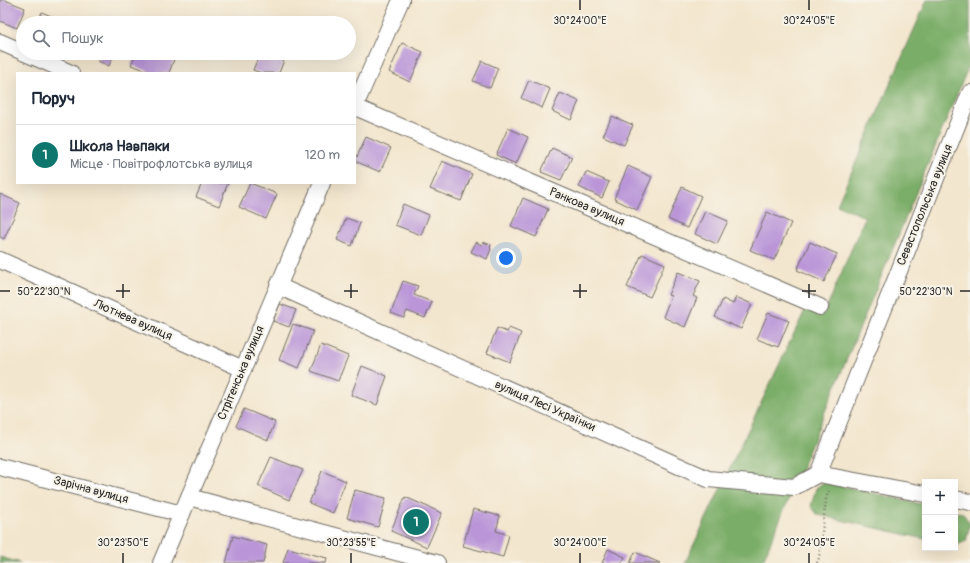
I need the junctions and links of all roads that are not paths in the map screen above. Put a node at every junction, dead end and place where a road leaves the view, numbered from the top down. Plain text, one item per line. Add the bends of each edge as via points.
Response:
1 (400, 0) edge
2 (0, 42) edge
3 (16, 49) edge
4 (40, 60) edge
5 (69, 72) edge
6 (970, 93) edge
7 (356, 104) edge
8 (356, 106) edge
9 (322, 184) edge
10 (0, 260) edge
11 (278, 286) junction
12 (820, 307) dead end
13 (243, 369) junction
14 (0, 467) edge
15 (826, 475) junction
16 (922, 493) edge
17 (189, 497) junction
18 (958, 500) edge
19 (970, 502) edge
20 (182, 514) junction
21 (161, 563) edge
22 (437, 563) edge

1 - 7 street
2 - 3 street
4 - 5 street
6 - 15 street, Севастопольська вулиця
8 - 12 street, Ранкова вулиця
9 - 11 street, Стрітенська вулиця
10 - 13 street, Лютнева вулиця
11 - 13 street, Стрітенська вулиця
11 - 15 street, вулиця Лесі Українки via 708,479 794,487
13 - 17 street, Стрітенська вулиця
14 - 20 street, Зарічна вулиця
15 - 16 street
17 - 20 street, Стрітенська вулиця
17 - 22 street
18 - 19 street
20 - 21 street, Стрітенська вулиця

